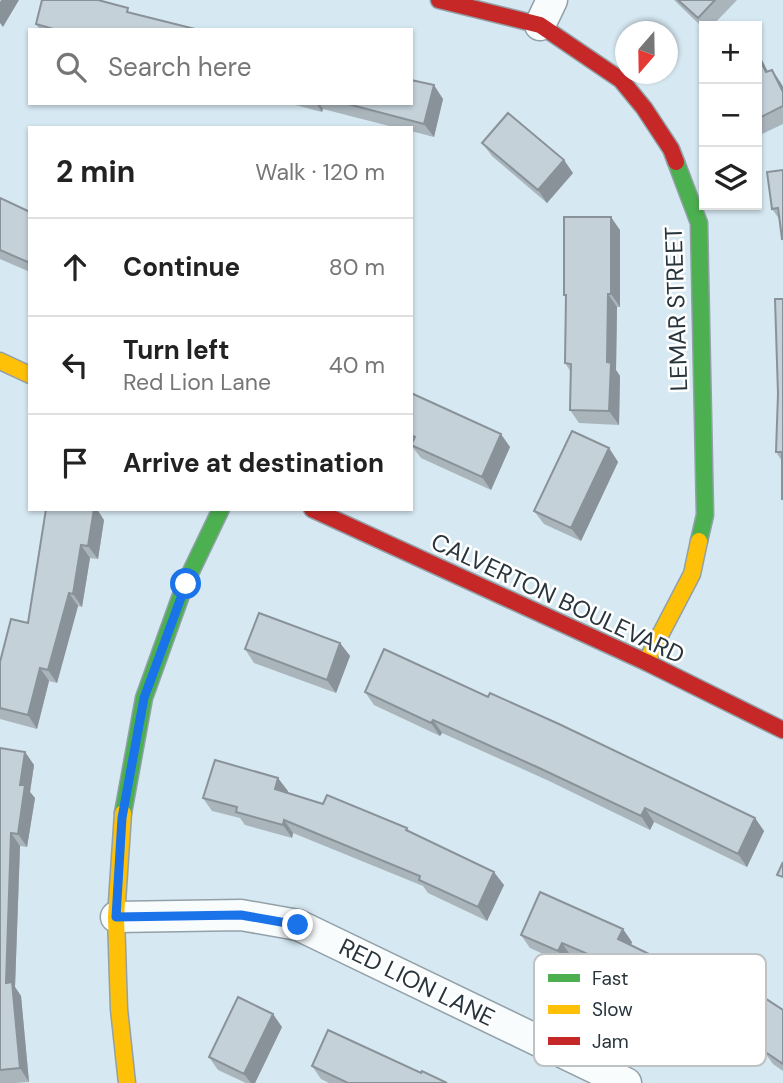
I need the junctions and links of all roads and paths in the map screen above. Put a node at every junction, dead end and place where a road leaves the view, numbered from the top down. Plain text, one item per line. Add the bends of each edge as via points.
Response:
1 (439, 0) edge
2 (546, 13) edge
3 (0, 361) edge
4 (28, 374) edge
5 (220, 511) edge
6 (316, 511) edge
7 (646, 662) junction
8 (783, 730) edge
9 (116, 917) junction
10 (534, 1039) edge
11 (591, 1066) edge
12 (127, 1083) edge
13 (626, 1083) edge

1 - 2 street, LEMAR STREET
2 - 7 street, LEMAR STREET via 621,80 644,108 671,149 699,223 705,515 692,574
3 - 4 street
5 - 9 street via 186,584 144,698 122,818
6 - 7 street, CALVERTON BOULEVARD
7 - 8 street, CALVERTON BOULEVARD
9 - 10 street, RED LION LANE via 241,915 298,925
9 - 12 street
11 - 13 street, RED LION LANE

